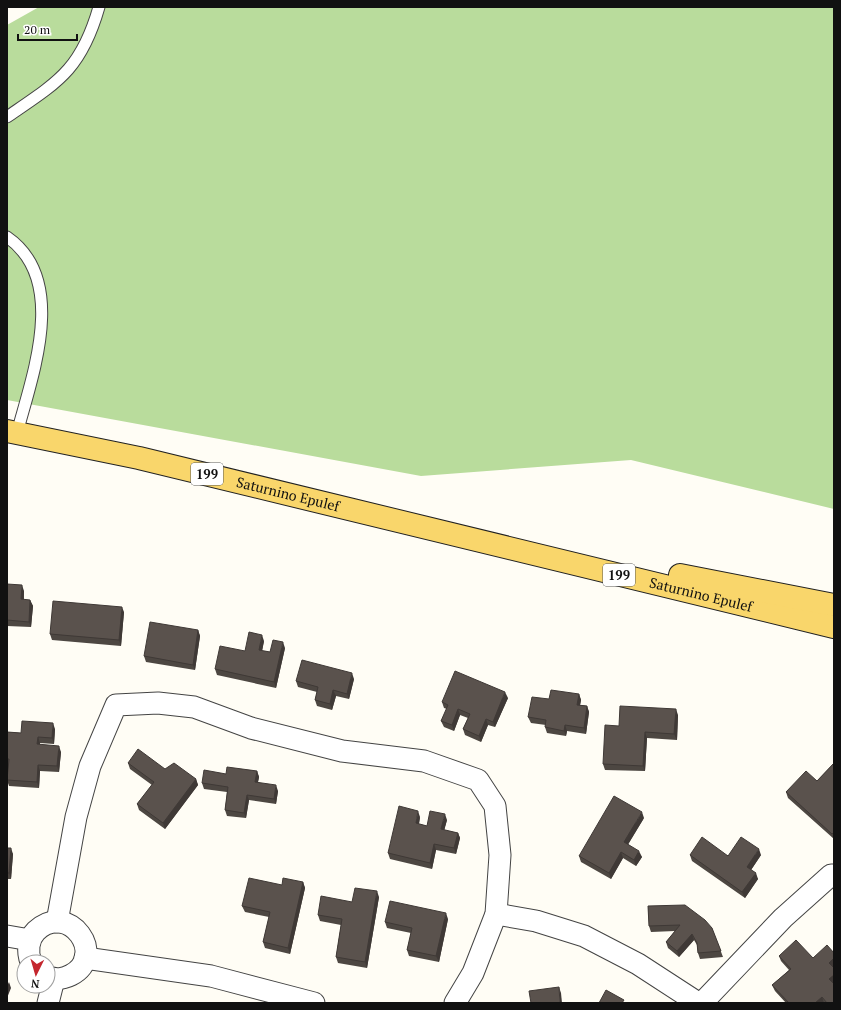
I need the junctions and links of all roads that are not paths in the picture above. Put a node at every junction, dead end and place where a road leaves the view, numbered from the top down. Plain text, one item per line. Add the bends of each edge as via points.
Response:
1 (99, 7) edge
2 (7, 117) edge
3 (7, 238) edge
4 (12, 432) edge
5 (405, 523) junction
6 (834, 605) edge
7 (834, 627) edge
8 (834, 875) edge
9 (496, 914) junction
10 (57, 922) junction
11 (7, 936) edge
12 (30, 940) junction
13 (29, 954) edge
14 (85, 958) junction
15 (56, 978) edge
16 (314, 1003) edge
17 (455, 1003) edge
18 (698, 1003) edge
19 (702, 1003) edge

1 - 2 lane via 88,40 71,67 52,87
3 - 4 lane via 19,248 34,270 41,294 38,351
4 - 5 main road, Saturnino Epulef / 199 via 138,458
5 - 6 main road, Saturnino Epulef / 199
5 - 7 main road, Saturnino Epulef / 199
8 - 19 street via 783,918
9 - 10 street via 500,855 495,806 478,780 424,761 342,751 251,728 194,707 158,703 116,705 90,766 76,817
9 - 17 street via 473,973
9 - 18 street via 536,920 584,936 638,964
10 - 12 street via 42,926
10 - 14 street via 71,925 80,932 86,948
11 - 12 street
12 - 13 street
14 - 15 street via 75,973 64,978
14 - 16 street via 211,976

